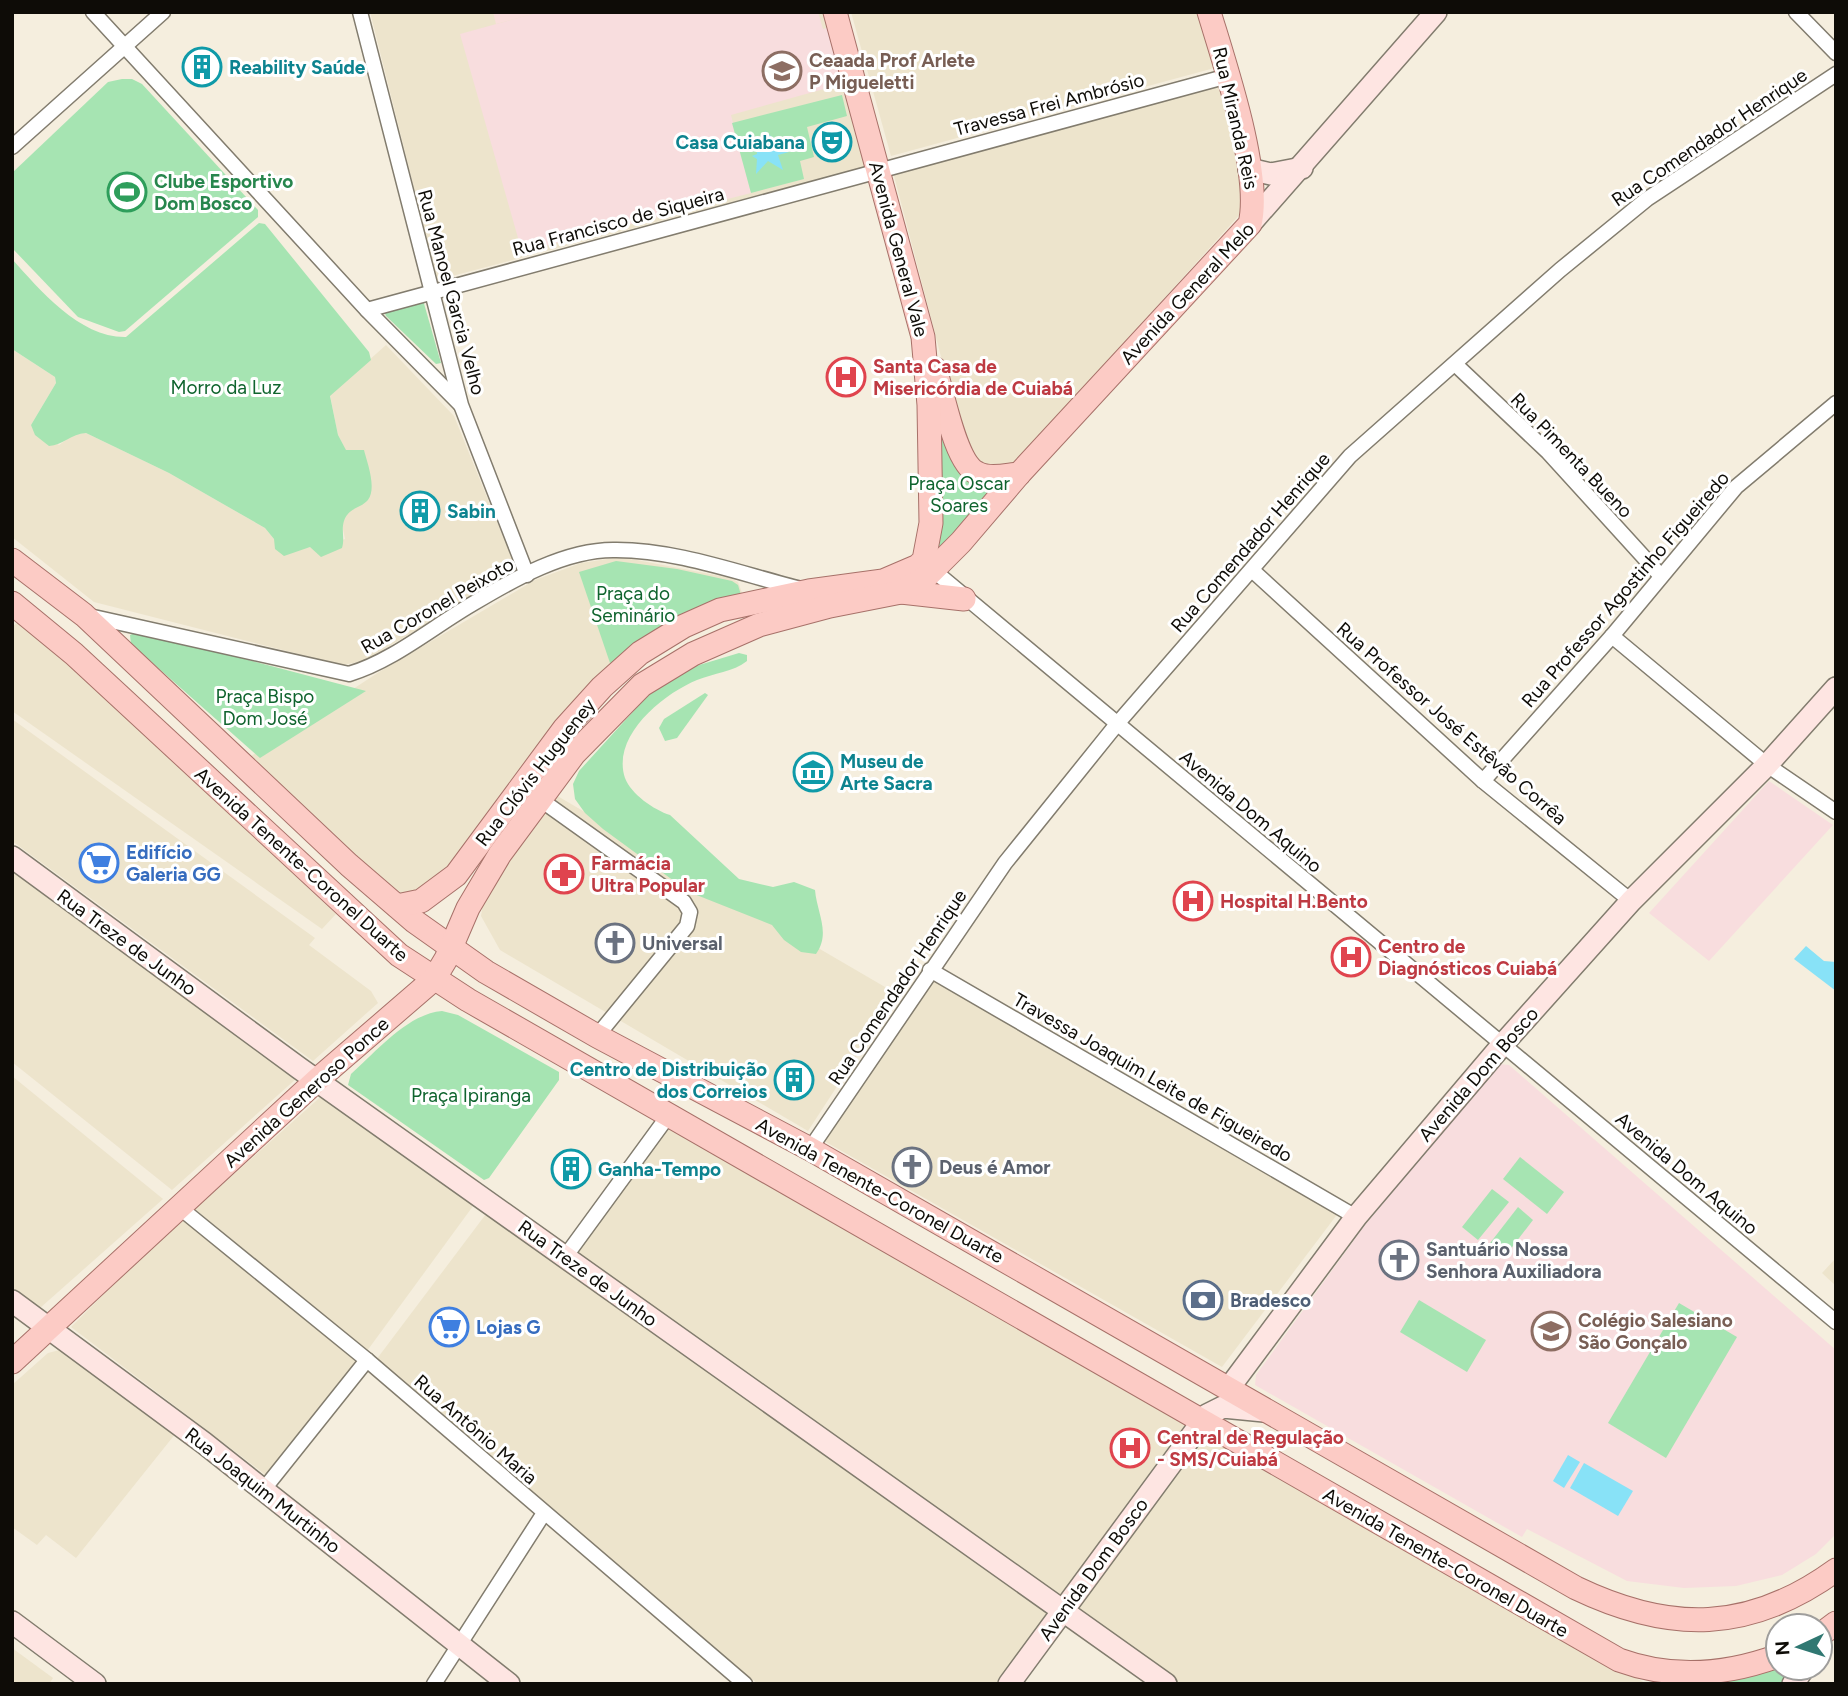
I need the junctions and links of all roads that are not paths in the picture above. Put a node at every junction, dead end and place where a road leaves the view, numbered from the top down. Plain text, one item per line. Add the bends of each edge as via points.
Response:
1 (93, 12) edge
2 (163, 12) edge
3 (360, 12) edge
4 (835, 12) edge
5 (1209, 12) edge
6 (1436, 12) edge
7 (1796, 12) edge
8 (124, 47) junction
9 (1836, 53) edge
10 (1836, 74) edge
11 (1228, 76) junction
12 (12, 147) edge
13 (1302, 168) junction
14 (1250, 169) junction
15 (879, 170) junction
16 (1250, 224) junction
17 (432, 292) junction
18 (367, 310) junction
19 (923, 337) junction
20 (1455, 365) junction
21 (1836, 403) edge
22 (461, 405) junction
23 (1019, 474) junction
24 (12, 560) edge
25 (924, 569) junction
26 (1252, 569) junction
27 (733, 572) junction
28 (527, 575) junction
29 (1660, 575) junction
30 (809, 591) junction
31 (901, 592) junction
32 (964, 599) junction
33 (753, 602) junction
34 (13, 605) edge
35 (84, 615) junction
36 (759, 625) junction
37 (1612, 636) junction
38 (1836, 688) edge
39 (1117, 724) junction
40 (1767, 765) junction
41 (1483, 781) junction
42 (541, 800) junction
43 (1836, 812) edge
44 (12, 858) edge
45 (1631, 901) junction
46 (397, 906) junction
47 (451, 948) junction
48 (930, 971) junction
49 (434, 979) junction
50 (597, 1036) junction
51 (1503, 1044) junction
52 (317, 1080) junction
53 (668, 1116) junction
54 (810, 1149) junction
55 (179, 1207) junction
56 (1356, 1217) junction
57 (565, 1257) junction
58 (12, 1301) edge
59 (1836, 1322) edge
60 (49, 1328) junction
61 (367, 1360) junction
62 (12, 1362) edge
63 (1229, 1388) junction
64 (1268, 1412) junction
65 (1203, 1420) junction
66 (264, 1489) junction
67 (544, 1513) junction
68 (1836, 1570) edge
69 (1064, 1610) junction
70 (12, 1622) edge
71 (460, 1646) junction
72 (1764, 1659) edge
73 (1641, 1668) junction
74 (95, 1684) edge
75 (434, 1684) edge
76 (509, 1684) edge
77 (745, 1684) edge
78 (1009, 1684) edge
79 (1166, 1684) edge
80 (1666, 1684) edge

1 - 8 street
2 - 8 street
3 - 17 street, Rua Manoel Garcia Velho
4 - 15 main road, Avenida General Vale
5 - 11 main road, Rua Miranda Reis
6 - 13 street, Avenida General Melo
7 - 9 street
8 - 12 street
8 - 18 street
10 - 20 street, Rua Comendador Henrique via 1647,199
11 - 14 main road, Rua Miranda Reis
11 - 15 street, Travessa Frei Ambrósio
13 - 14 street via 1271,174
13 - 16 street, Avenida General Melo
14 - 16 main road, Rua Miranda Reis via 1254,189
15 - 17 street, Rua Francisco de Siqueira
15 - 19 main road, Avenida General Vale
16 - 23 main road, Avenida General Melo
17 - 18 street, Rua Francisco de Siqueira
17 - 22 street, Rua Manoel Garcia Velho
18 - 22 street
19 - 23 main road via 969,468 992,477
19 - 25 main road, Avenida General Vale via 932,523
20 - 26 street, Rua Comendador Henrique via 1350,456
20 - 29 street, Rua Pimenta Bueno via 1548,452
21 - 29 street, Rua Professor Agostinho Figueiredo via 1736,487
22 - 28 street, Rua Manoel Garcia Velho
23 - 25 main road, Avenida General Melo
24 - 35 main road, Avenida Tenente-Coronel Duarte
25 - 30 main road, Rua Clóvis Hugueney via 874,583
25 - 31 main road
25 - 32 street, Avenida Dom Aquino
26 - 39 street, Rua Comendador Henrique
26 - 41 street, Rua Professor José Estêvão Corrêa
27 - 28 street, Rua Coronel Peixoto via 687,560 611,550 570,557
27 - 30 street, Rua Coronel Peixoto
27 - 33 street via 743,580
28 - 35 street, Rua Coronel Peixoto via 349,674
29 - 37 street, Rua Professor Agostinho Figueiredo
30 - 33 main road, Rua Clóvis Hugueney
31 - 32 main road
31 - 36 main road
32 - 39 street, Avenida Dom Aquino
33 - 36 street
33 - 46 main road, Rua Clóvis Hugueney via 684,625 640,653 564,729 456,875 421,901
34 - 49 main road, Avenida Tenente-Coronel Duarte via 75,654 399,955
35 - 46 main road, Avenida Tenente-Coronel Duarte
36 - 42 main road via 683,659 642,685 574,754
37 - 40 street
37 - 41 street, Rua Professor Agostinho Figueiredo
38 - 40 street, Avenida Dom Bosco
39 - 48 street, Rua Comendador Henrique via 1006,863
39 - 51 street, Avenida Dom Aquino
40 - 43 street
40 - 45 street, Avenida Dom Bosco
41 - 45 street, Rua Professor José Estêvão Corrêa
42 - 47 main road via 494,864
42 - 50 street via 684,902 690,912 687,926
44 - 52 street, Rua Treze de Junho
45 - 51 street, Avenida Dom Bosco
46 - 47 main road, Avenida Tenente-Coronel Duarte
47 - 49 main road
47 - 50 main road, Avenida Tenente-Coronel Duarte
48 - 54 street, Rua Comendador Henrique
48 - 56 street, Travessa Joaquim Leite de Figueiredo
49 - 52 main road, Avenida Generoso Ponce
49 - 53 main road, Avenida Tenente-Coronel Duarte
50 - 54 main road, Avenida Tenente-Coronel Duarte
51 - 56 street, Avenida Dom Bosco
51 - 59 street, Avenida Dom Aquino
52 - 55 main road, Avenida Generoso Ponce
52 - 57 street, Rua Treze de Junho
53 - 57 street
53 - 65 main road, Avenida Tenente-Coronel Duarte
54 - 63 main road, Avenida Tenente-Coronel Duarte
55 - 60 main road, Avenida Generoso Ponce
55 - 61 street, Rua Antônio Maria
56 - 63 street, Avenida Dom Bosco
57 - 69 street, Rua Treze de Junho
58 - 60 street, Rua Joaquim Murtinho
60 - 62 main road, Avenida Generoso Ponce
60 - 66 street, Rua Joaquim Murtinho
61 - 66 street
61 - 67 street, Rua Antônio Maria
63 - 64 main road, Avenida Tenente-Coronel Duarte
64 - 65 street via 1223,1407
64 - 68 main road, Avenida Tenente-Coronel Duarte via 1576,1588 1635,1613 1678,1621 1716,1621 1782,1603
65 - 69 street, Avenida Dom Bosco
65 - 73 main road, Avenida Tenente-Coronel Duarte via 1535,1615
66 - 71 street, Rua Joaquim Murtinho
67 - 71 street
67 - 77 street, Rua Antônio Maria
69 - 78 street, Avenida Dom Bosco
69 - 79 street, Rua Treze de Junho
70 - 74 street
71 - 75 street
71 - 76 street, Rua Joaquim Murtinho
72 - 73 main road, Avenida Tenente-Coronel Duarte via 1717,1671
73 - 80 street, Avenida Tenente-Coronel Duarte

